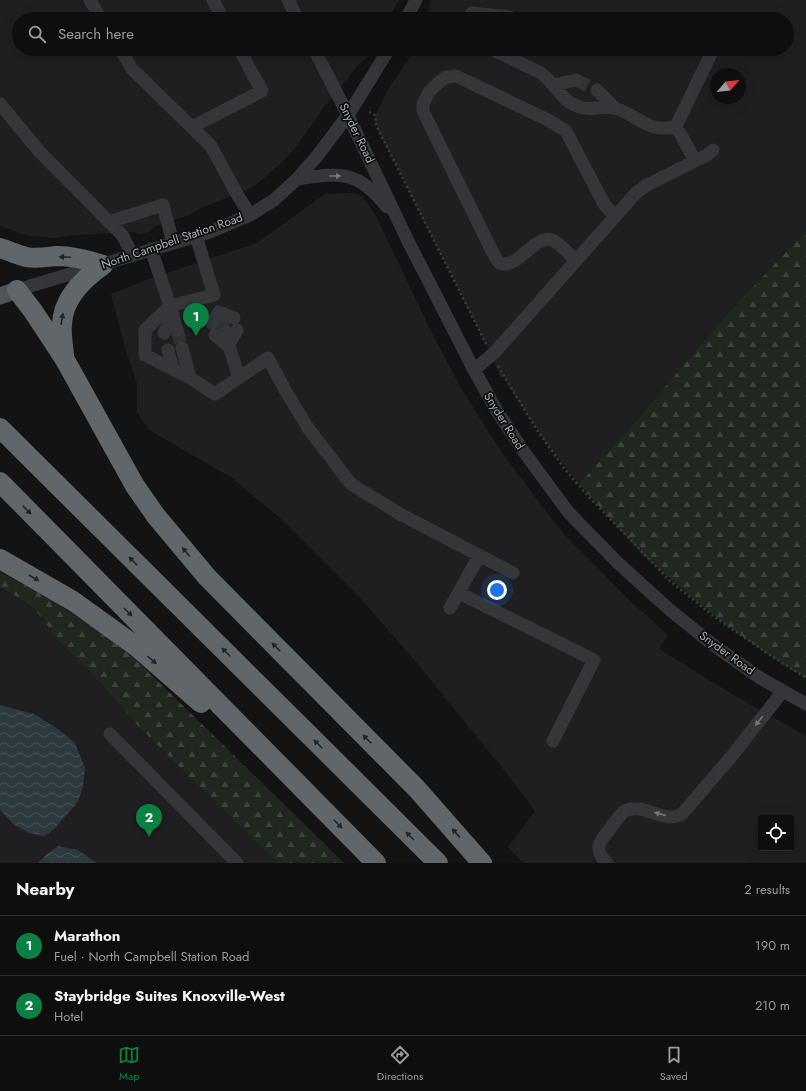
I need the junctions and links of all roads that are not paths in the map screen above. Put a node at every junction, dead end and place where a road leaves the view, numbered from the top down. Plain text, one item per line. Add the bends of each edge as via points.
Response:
1 (90, 0) edge
2 (213, 0) edge
3 (288, 0) edge
4 (416, 0) edge
5 (97, 12) edge
6 (219, 12) edge
7 (294, 12) edge
8 (410, 12) edge
9 (124, 56) edge
10 (243, 56) edge
11 (318, 56) edge
12 (384, 56) edge
13 (506, 56) edge
14 (710, 56) edge
15 (576, 80) tunnel mouth
16 (554, 85) junction
17 (597, 90) tunnel mouth
18 (0, 104) edge
19 (615, 108) junction
20 (348, 115) junction
21 (192, 127) junction
22 (675, 128) junction
23 (713, 150) dead end
24 (695, 161) junction
25 (297, 179) junction
26 (250, 215) junction
27 (615, 217) junction
28 (399, 221) junction
29 (109, 222) junction
30 (196, 236) junction
31 (173, 243) junction
32 (0, 248) edge
33 (151, 250) junction
34 (132, 255) junction
35 (576, 261) junction
36 (103, 265) junction
37 (9, 293) edge
38 (214, 295) junction
39 (171, 311) junction
40 (177, 330) tunnel mouth
41 (164, 333) tunnel mouth
42 (182, 348) tunnel mouth
43 (168, 350) tunnel mouth
44 (64, 358) junction
45 (173, 369) junction
46 (474, 370) junction
47 (190, 378) junction
48 (239, 378) junction
49 (0, 428) edge
50 (0, 482) edge
51 (479, 556) junction
52 (0, 558) edge
53 (513, 573) dead end
54 (459, 593) junction
55 (450, 608) dead end
56 (783, 691) junction
57 (806, 704) edge
58 (110, 734) dead end
59 (554, 741) dead end
60 (316, 802) junction
61 (237, 863) edge
62 (376, 863) edge
63 (438, 863) edge
64 (482, 863) edge
65 (607, 863) edge

1 - 5 street
2 - 6 street
3 - 7 street
4 - 8 street
9 - 21 street via 132,69
10 - 21 street via 262,91
11 - 20 street, Snyder Road
12 - 20 street, North Campbell Station Road
13 - 16 street via 541,73
14 - 22 street
15 - 16 street
16 - 19 street via 567,101 584,109
17 - 19 street
18 - 29 street via 39,151
19 - 22 street via 653,127
20 - 25 street, North Campbell Station Road
20 - 28 street, Snyder Road
21 - 26 street via 211,146
22 - 24 street
23 - 24 street
24 - 27 street via 636,193
25 - 26 street, North Campbell Station Road via 274,200
25 -> 28 street via 336,175 352,178 375,192
26 - 30 street, North Campbell Station Road
27 - 35 street
27 - 35 street via 604,204 572,142 560,127 456,76 446,77 429,92 423,104 423,111 498,262 513,262 538,242 552,239
28 - 46 street, Snyder Road
29 - 31 street via 163,205
29 - 34 street via 123,236
30 - 31 street, North Campbell Station Road
30 - 38 street
31 - 33 street, North Campbell Station Road
36 -> 32 highway via 71,257 26,257
33 - 34 street, North Campbell Station Road
33 - 39 street
34 - 36 street, North Campbell Station Road
35 - 46 street via 492,355
36 - 37 street, North Campbell Station Road
44 -> 36 highway via 62,314 75,290 88,275
37 - 44 highway via 34,311
38 - 39 street
38 - 48 street
39 - 40 street
39 - 41 street
39 - 45 street via 145,330 146,355
42 - 47 street
43 - 45 street
64 -> 44 highway via 417,789 207,578 135,486
45 - 47 street
46 - 56 street, Snyder Road via 524,452 569,513 619,564 670,610 730,657
47 - 48 street via 215,394
48 - 51 street via 268,358 308,428 351,484 400,514
63 -> 49 highway
50 -> 60 highway
51 - 53 street
51 - 54 street
52 -> 60 highway via 74,601 137,647
54 - 55 street
54 - 59 street via 594,660
56 - 57 street, Snyder Road
56 -> 65 street via 682,814 672,818 639,809 623,812 599,844 599,852
58 - 61 street
60 -> 62 highway

